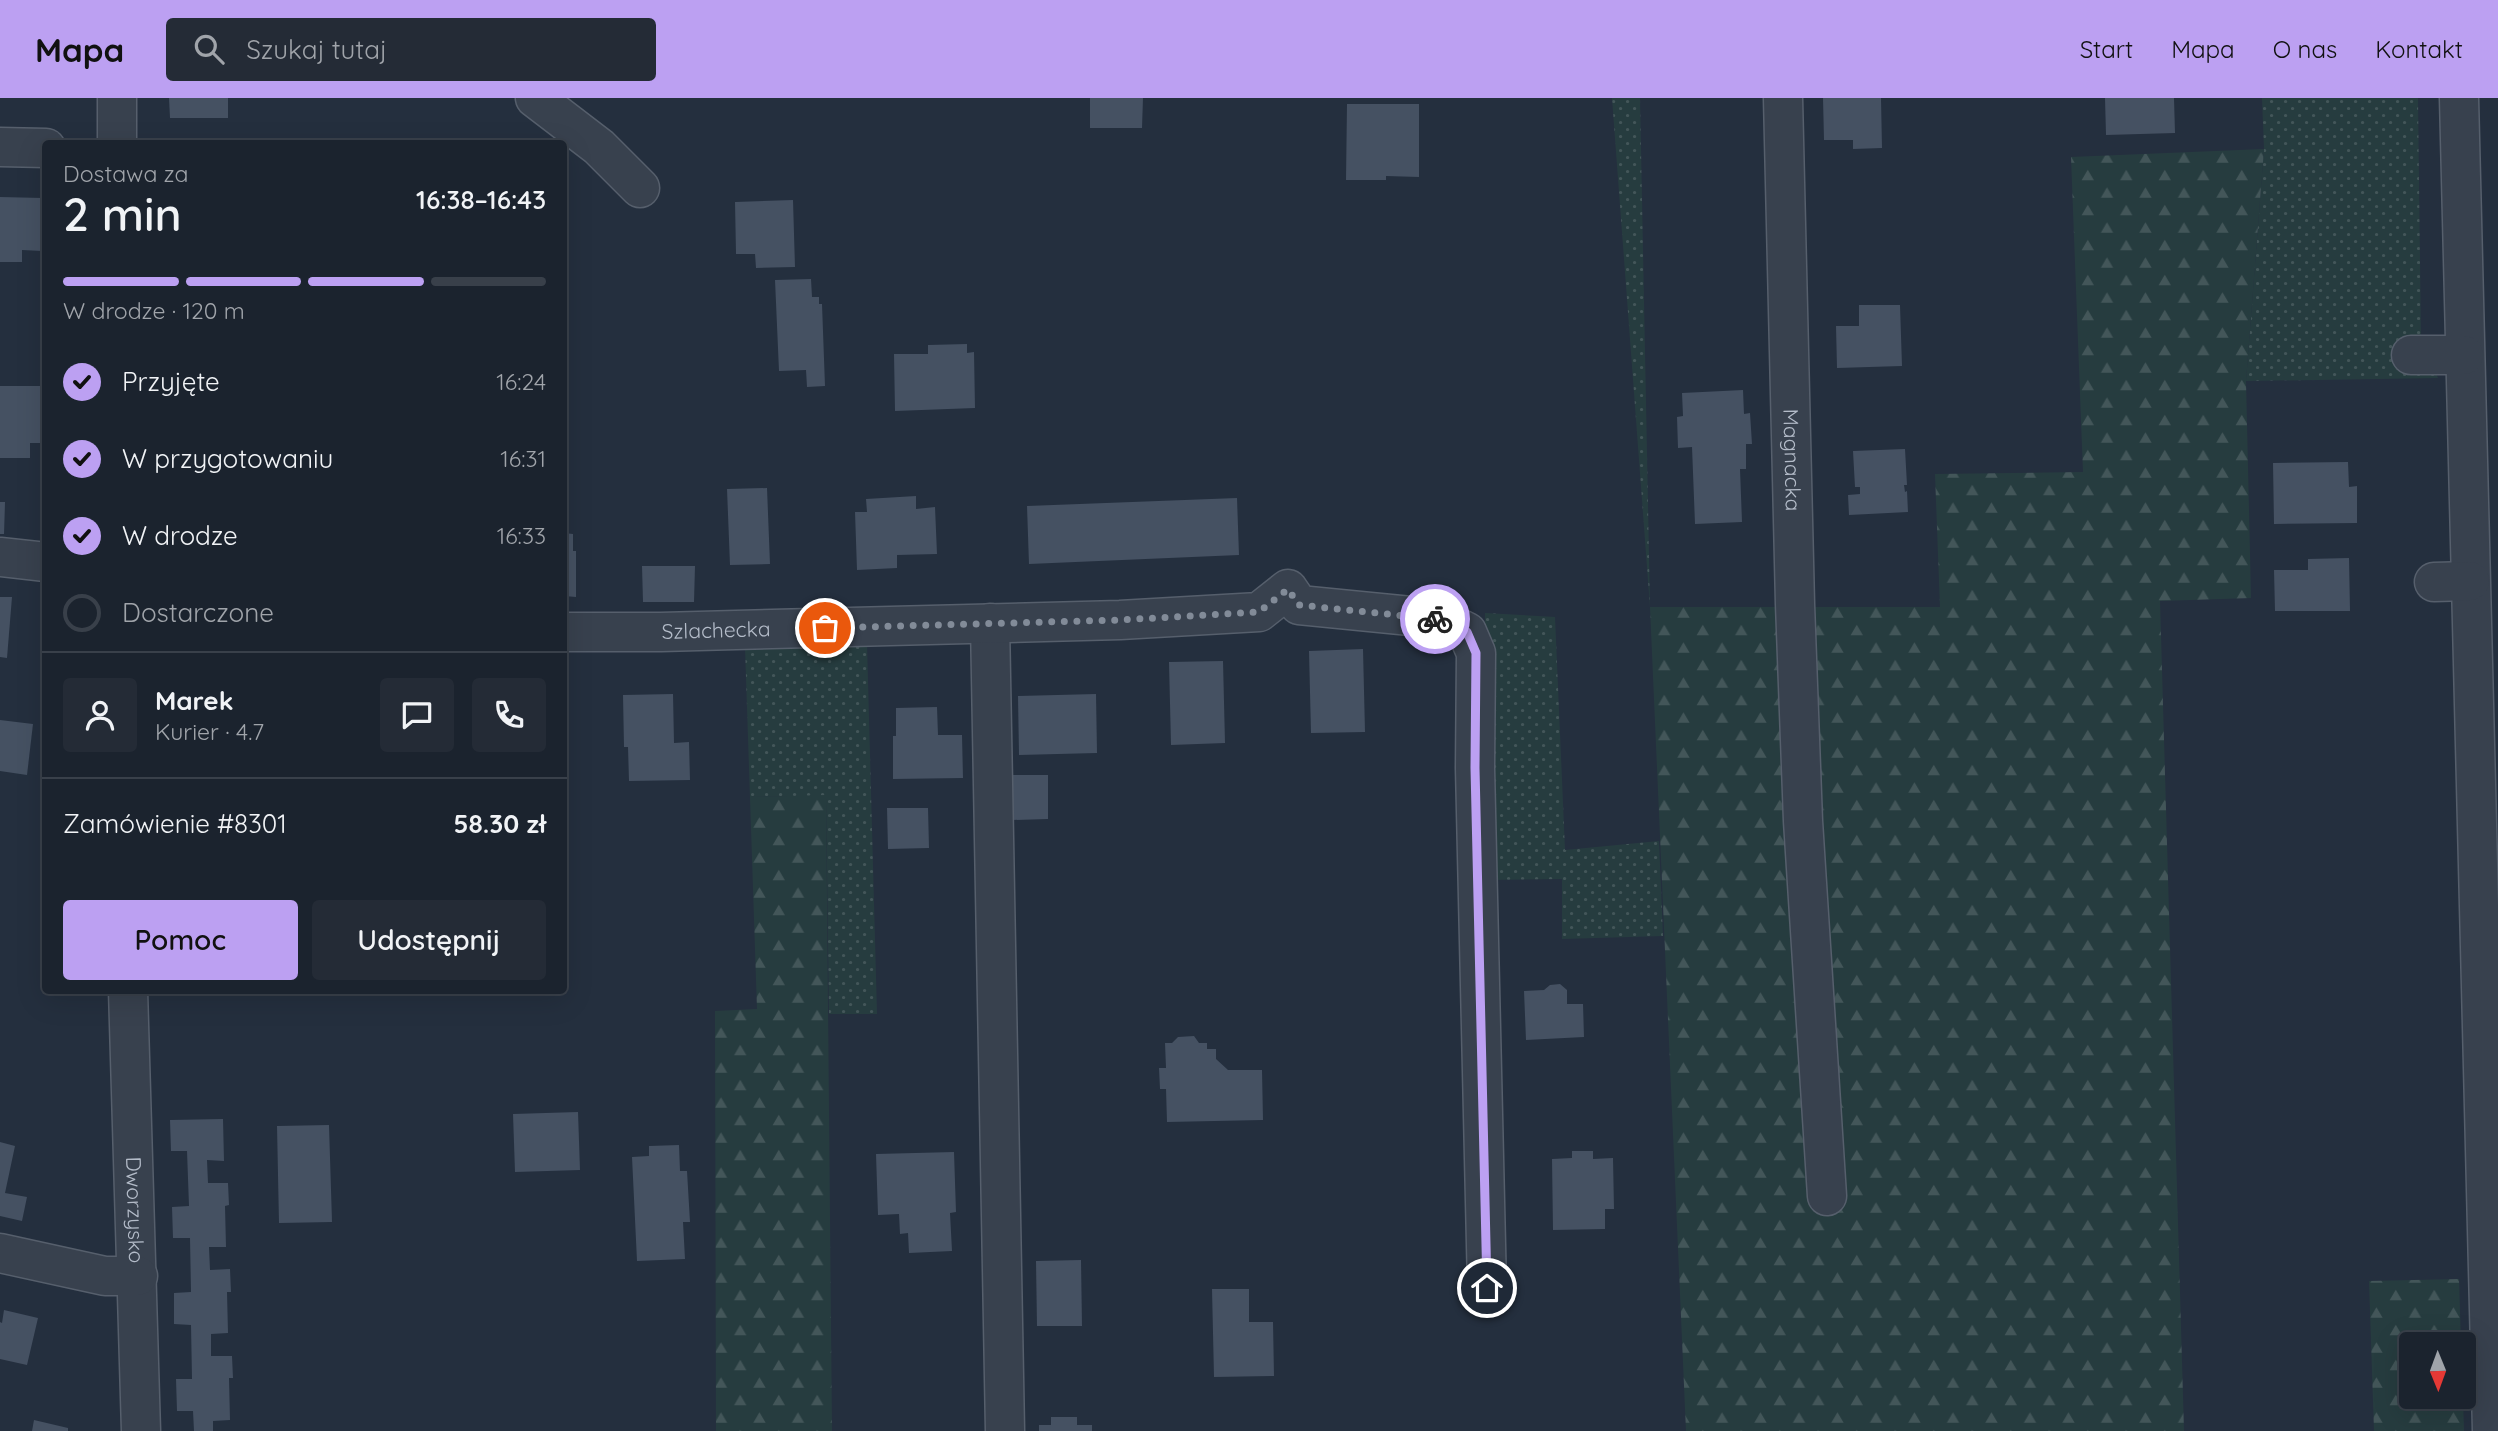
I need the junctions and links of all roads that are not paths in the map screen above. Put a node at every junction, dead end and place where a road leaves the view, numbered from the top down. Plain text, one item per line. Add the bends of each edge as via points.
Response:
1 (117, 98) edge
2 (535, 98) edge
3 (1783, 98) edge
4 (2459, 98) edge
5 (117, 140) edge
6 (0, 147) edge
7 (42, 148) edge
8 (640, 188) dead end
9 (2411, 355) dead end
10 (2464, 355) junction
11 (0, 557) edge
12 (42, 562) edge
13 (990, 623) junction
14 (567, 632) edge
15 (128, 994) edge
16 (1827, 1196) dead end
17 (0, 1252) edge
18 (138, 1276) junction
19 (1487, 1288) dead end
20 (141, 1431) edge
21 (1004, 1431) edge
22 (2492, 1431) edge

1 - 5 street
2 - 8 street via 599,147
3 - 16 street, Magnacka via 1803,821
4 - 10 street
6 - 7 street
9 - 10 street
10 - 22 street via 2452,582
11 - 12 street
13 - 14 street, Szlachecka
13 - 19 street, Szlachecka via 1259,612 1288,589 1299,605 1441,619 1467,632 1476,653
13 - 21 street
15 - 18 street, Dworzysko
17 - 18 street via 105,1276
18 - 20 street, Dworzysko

